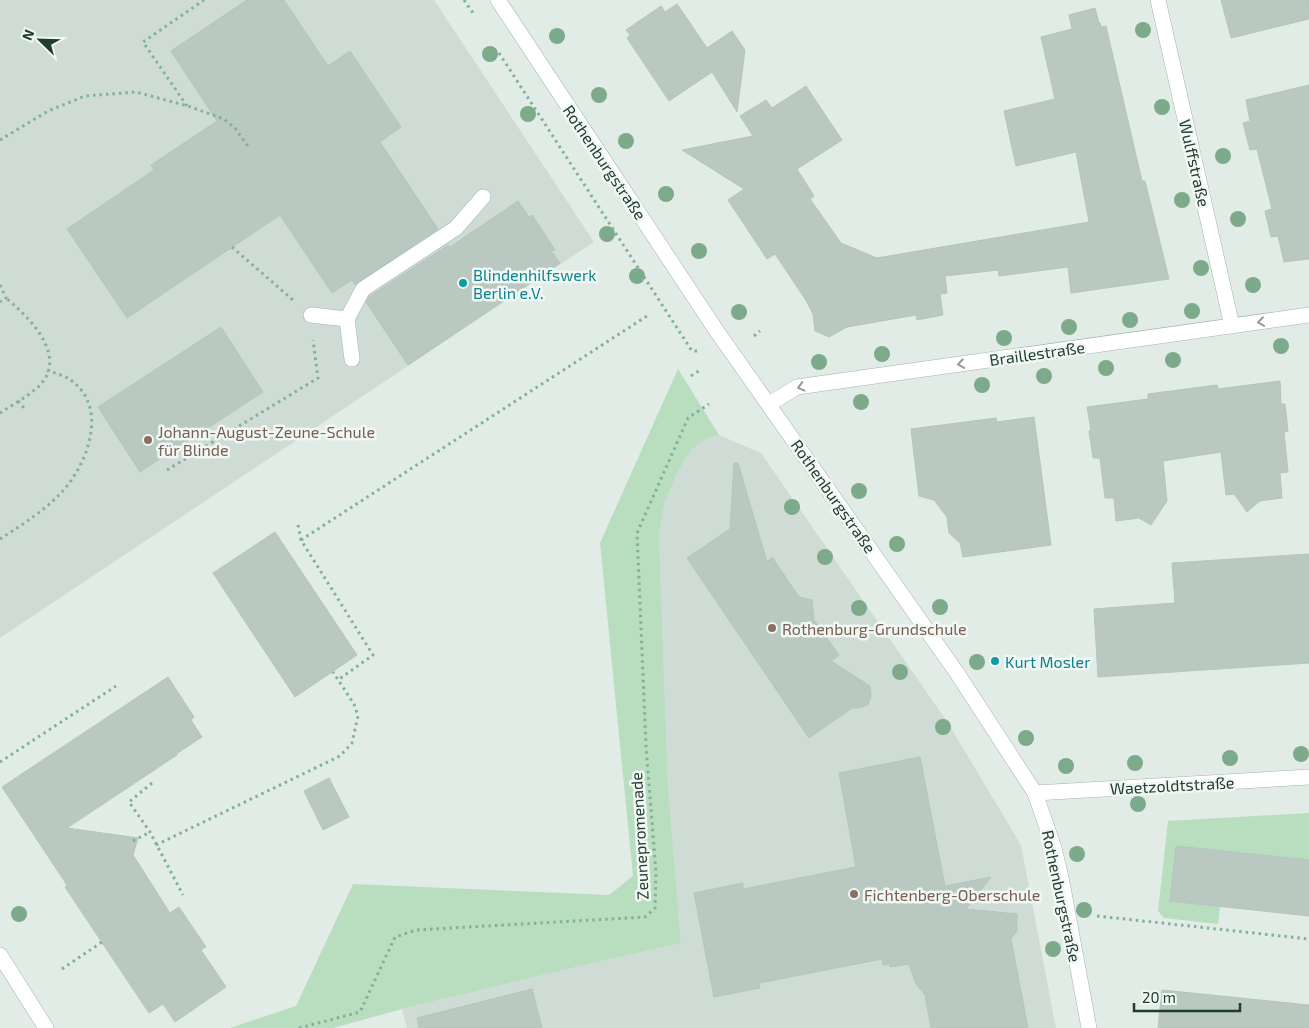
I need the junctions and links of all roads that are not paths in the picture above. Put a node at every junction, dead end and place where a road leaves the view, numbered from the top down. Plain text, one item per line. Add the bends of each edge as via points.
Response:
1 (498, 0) edge
2 (1158, 0) edge
3 (483, 198) dead end
4 (1309, 315) edge
5 (310, 316) road end
6 (347, 319) junction
7 (1232, 326) junction
8 (352, 359) dead end
9 (769, 404) junction
10 (1309, 777) edge
11 (1036, 793) junction
12 (0, 955) edge
13 (46, 1028) edge
14 (1089, 1028) edge

1 - 9 street, Rothenburgstraße via 716,330
2 - 7 street, Wulffstraße
3 - 6 street via 456,228 363,289
4 -> 7 street, Braillestraße
5 - 6 street
6 - 8 street
7 -> 9 street, Braillestraße via 797,387
9 - 11 street, Rothenburgstraße via 957,673
10 - 11 street, Waetzoldtstraße
11 - 14 street, Rothenburgstraße via 1062,882
12 - 13 street

